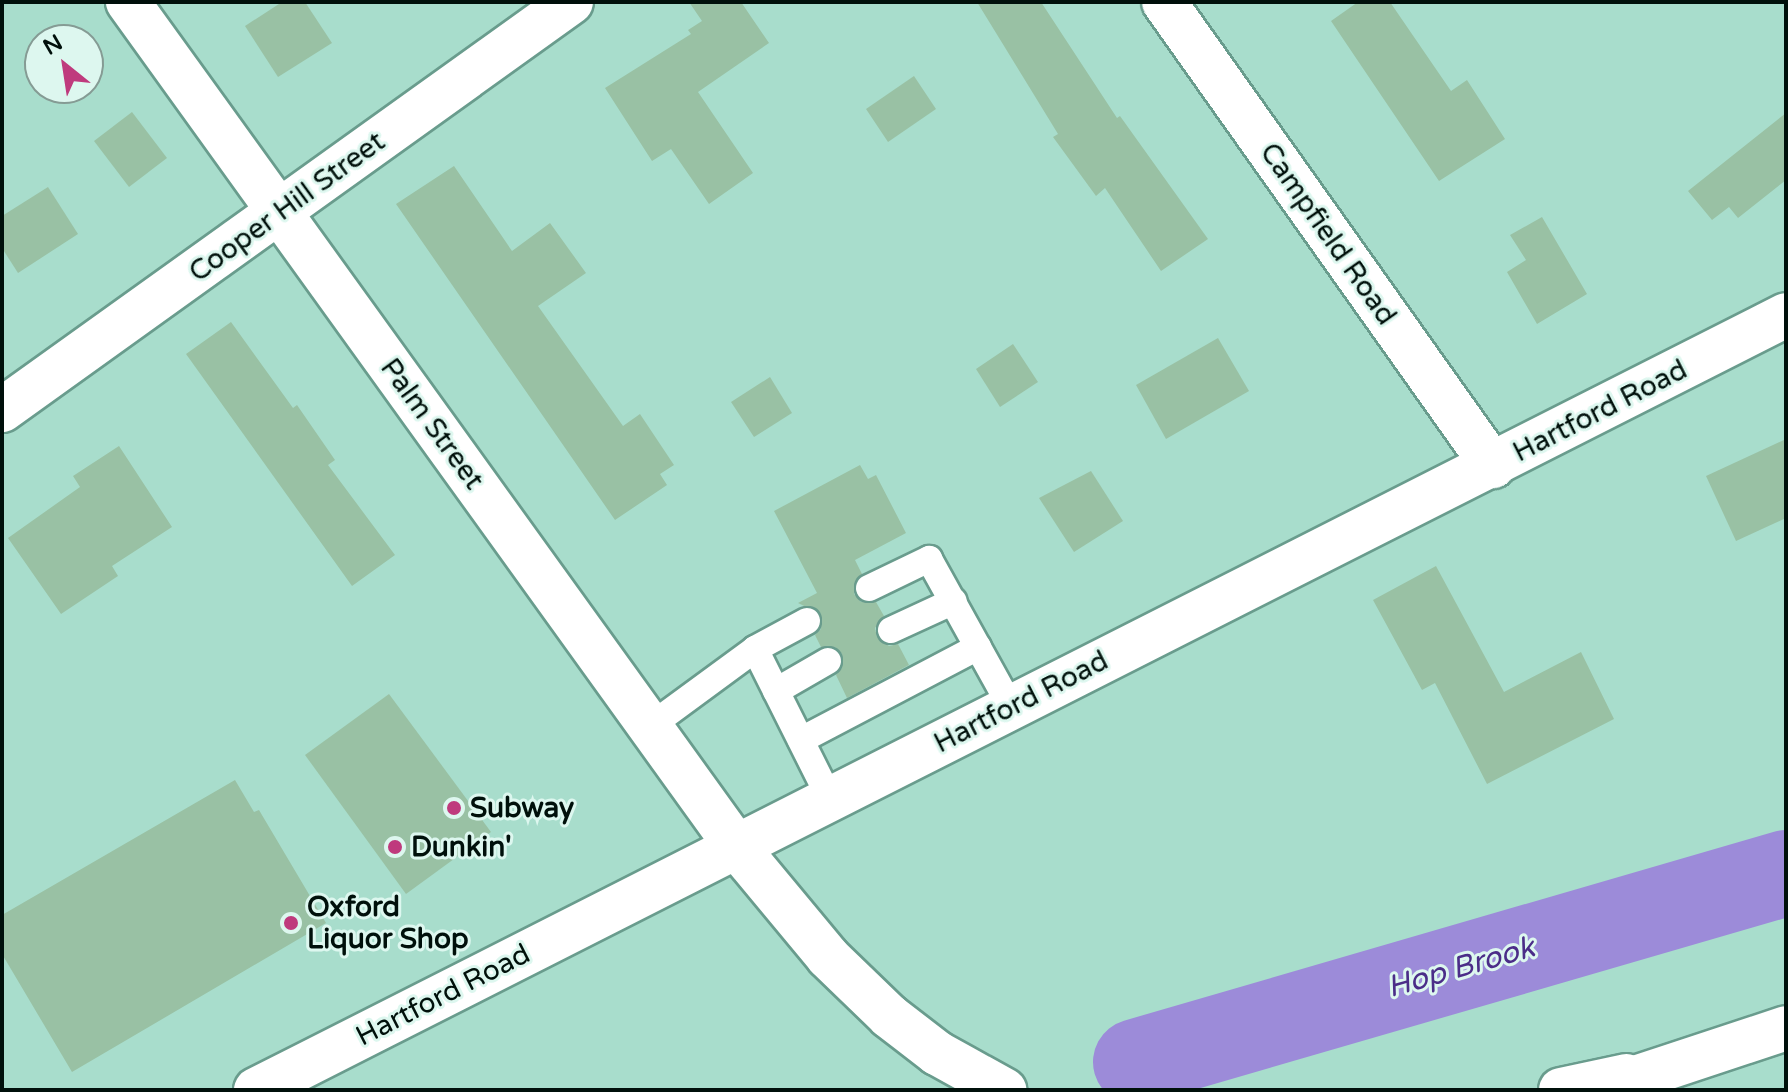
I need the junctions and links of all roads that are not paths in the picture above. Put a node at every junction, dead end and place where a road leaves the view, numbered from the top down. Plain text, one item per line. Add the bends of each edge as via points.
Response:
1 (128, 2) edge
2 (571, 2) edge
3 (1164, 2) edge
4 (280, 213) junction
5 (1786, 315) edge
6 (2, 410) edge
7 (1493, 466) junction
8 (869, 588) dead end
9 (954, 601) junction
10 (807, 621) dead end
11 (891, 630) dead end
12 (978, 647) junction
13 (755, 649) junction
14 (828, 661) dead end
15 (776, 691) junction
16 (1011, 707) junction
17 (649, 727) junction
18 (801, 740) junction
19 (830, 799) junction
20 (736, 846) junction
21 (1786, 1028) edge
22 (1672, 1066) junction
23 (256, 1090) edge
24 (1004, 1090) edge
25 (1561, 1090) edge
26 (1599, 1090) edge

1 - 4 main road, Palm Street
2 - 4 main road, Cooper Hill Street
3 - 7 main road, Campfield Road
4 - 6 main road, Cooper Hill Street
4 - 17 main road, Palm Street
5 - 7 main road, Hartford Road
7 - 16 main road, Hartford Road
8 - 9 lane via 929,559
9 - 11 lane
9 - 12 lane
10 - 13 lane
12 - 16 lane
12 - 18 lane
13 - 15 lane
13 - 17 lane
14 - 15 lane
15 - 18 lane
16 - 19 main road, Hartford Road
17 - 20 main road, Palm Street
18 - 19 lane
19 - 20 main road, Hartford Road
20 - 23 main road, Hartford Road
20 - 24 main road, Palm Street via 819,947 889,1016 937,1053
21 - 22 main road
22 - 25 main road
22 - 26 main road

